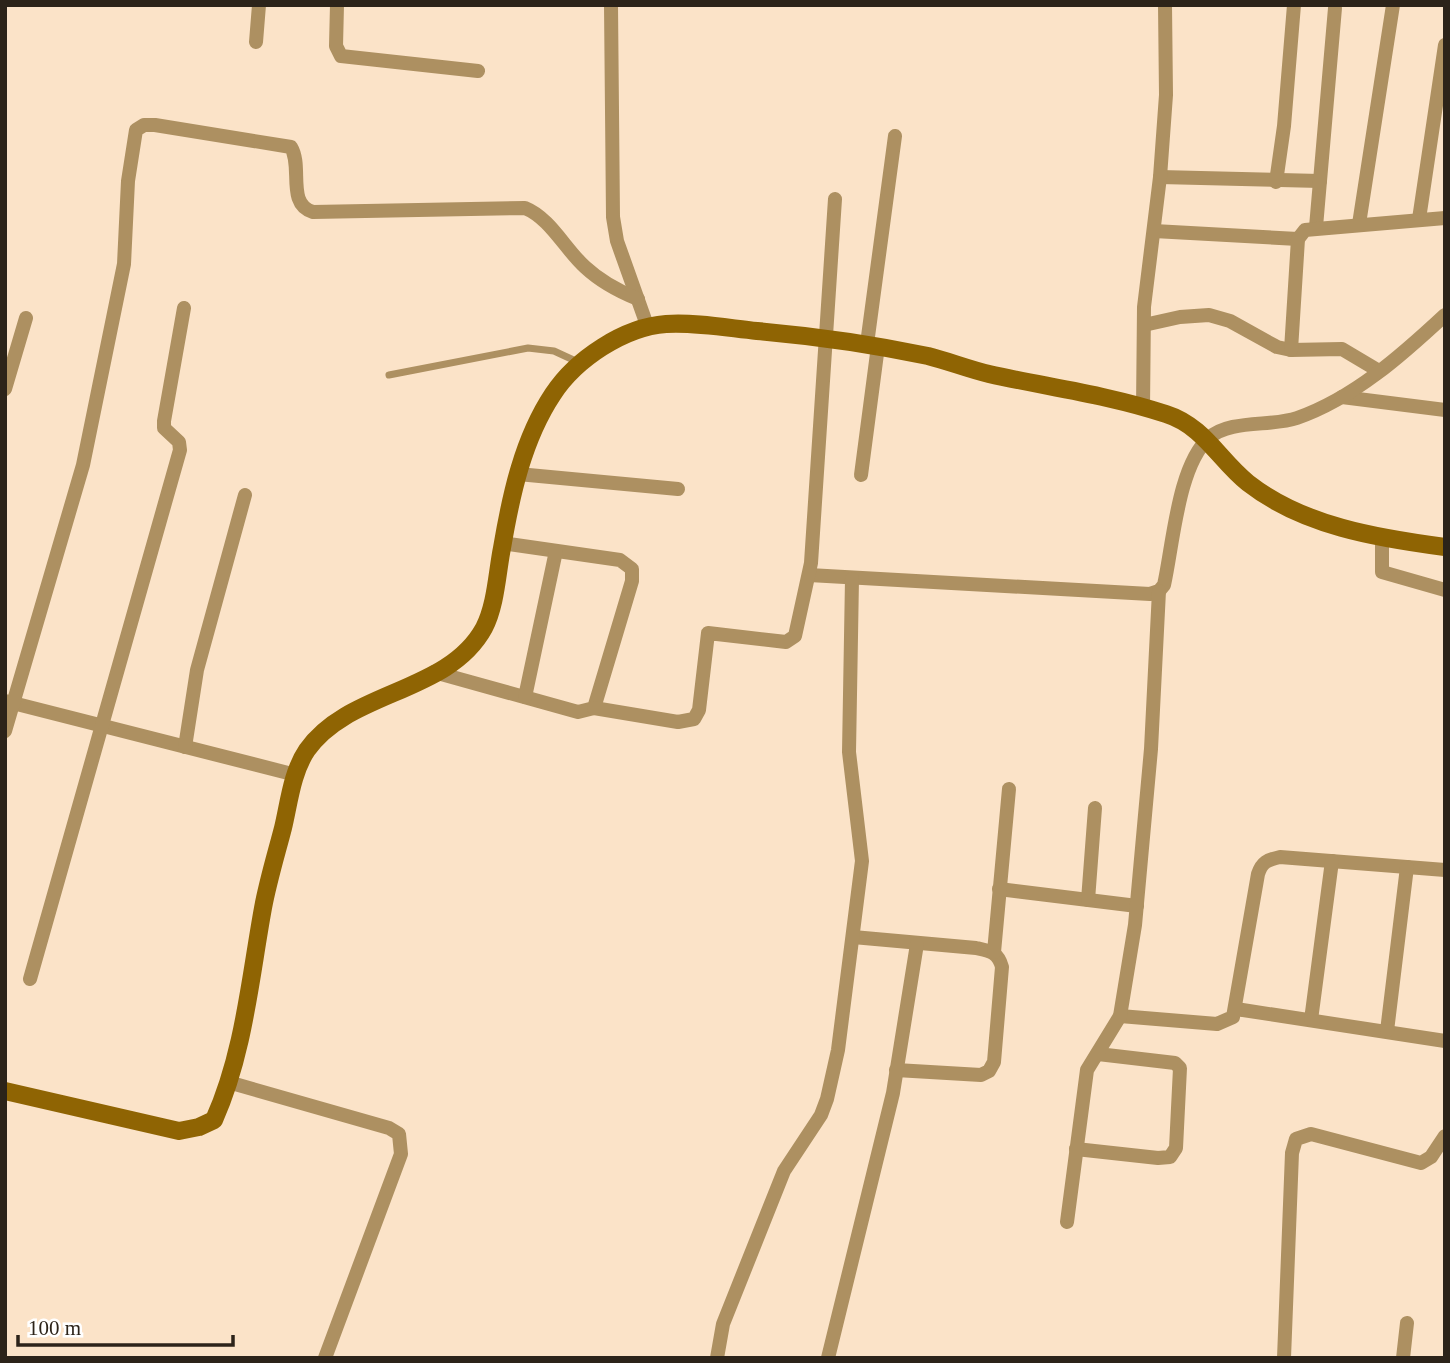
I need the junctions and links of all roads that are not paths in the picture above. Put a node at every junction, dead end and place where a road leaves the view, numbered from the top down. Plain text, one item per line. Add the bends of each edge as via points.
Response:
1 (259, 5) edge
2 (337, 5) edge
3 (611, 5) edge
4 (1165, 5) edge
5 (1294, 5) edge
6 (1393, 5) edge
7 (1335, 8) dead end
8 (256, 42) dead end
9 (1445, 45) edge
10 (478, 71) dead end
11 (895, 136) dead end
12 (1160, 177) junction
13 (1320, 181) junction
14 (1276, 182) junction
15 (835, 199) dead end
16 (1445, 218) edge
17 (1419, 219) junction
18 (1359, 224) junction
19 (1316, 227) junction
20 (1154, 231) junction
21 (1298, 239) junction
22 (631, 296) junction
23 (184, 308) dead end
24 (1445, 314) edge
25 (26, 318) dead end
26 (1144, 325) junction
27 (648, 328) junction
28 (1427, 331) junction
29 (1445, 331) edge
30 (826, 338) junction
31 (872, 345) junction
32 (1291, 350) junction
33 (580, 363) junction
34 (1379, 371) junction
35 (389, 375) dead end
36 (5, 389) edge
37 (1342, 397) junction
38 (1143, 408) junction
39 (1445, 410) edge
40 (1208, 439) junction
41 (518, 474) junction
42 (860, 475) dead end
43 (678, 489) dead end
44 (245, 495) dead end
45 (1382, 537) junction
46 (502, 543) junction
47 (1445, 547) edge
48 (556, 551) junction
49 (809, 575) junction
50 (852, 579) junction
51 (1445, 590) edge
52 (1159, 591) junction
53 (434, 673) junction
54 (525, 697) junction
55 (9, 702) edge
56 (594, 708) junction
57 (103, 727) junction
58 (5, 731) edge
59 (185, 747) junction
60 (288, 773) junction
61 (1009, 789) dead end
62 (1095, 808) dead end
63 (1332, 861) junction
64 (1408, 867) junction
65 (1445, 870) edge
66 (999, 889) junction
67 (1088, 900) junction
68 (1137, 906) junction
69 (853, 937) junction
70 (918, 944) junction
71 (994, 952) junction
72 (30, 979) dead end
73 (1236, 1009) junction
74 (1120, 1016) junction
75 (1311, 1020) junction
76 (1387, 1031) junction
77 (1445, 1041) edge
78 (1098, 1054) junction
79 (896, 1070) junction
80 (228, 1082) junction
81 (5, 1091) edge
82 (1445, 1136) edge
83 (1076, 1149) junction
84 (1067, 1222) dead end
85 (1407, 1323) dead end
86 (325, 1358) edge
87 (717, 1358) edge
88 (828, 1358) edge
89 (1284, 1358) edge
90 (1403, 1358) edge

1 - 8 street
2 - 10 street via 336,46 341,56
3 - 22 street via 613,217
4 - 12 street via 1166,95
5 - 14 street
6 - 18 street
7 - 13 street
9 - 17 street
11 - 31 street
12 - 14 street
12 - 20 street
13 - 14 street
13 - 19 street
15 - 30 street
16 - 17 street
17 - 18 street
18 - 19 street
19 - 21 street via 1304,230
20 - 21 street
20 - 26 street
21 - 32 street
22 - 27 street
22 - 55 street via 585,267 539,216 525,208 313,212 299,201 291,147 155,125 136,130 124,264 83,465
23 - 57 street via 164,421 180,450
24 - 28 street
25 - 36 street
26 - 32 street via 1209,316
26 - 38 street
27 - 30 street via 664,324
27 - 33 street
28 - 29 street
28 - 34 street
30 - 31 street
30 - 49 street
31 - 38 street
31 - 42 street
32 - 34 street via 1342,349
33 - 35 lane via 535,347
33 - 41 street via 540,416
34 - 37 street
37 - 39 street
37 - 40 street via 1297,418 1219,432
38 - 40 street via 1169,414
40 - 45 street via 1246,481 1277,504
40 - 52 street via 1188,472
41 - 43 street
41 - 46 street
44 - 59 street via 197,670
45 - 47 street
45 - 51 street via 1382,572
46 - 48 street
46 - 53 street via 485,625 471,645
48 - 54 street
48 - 56 street via 620,560 632,569
49 - 50 street
49 - 56 street via 791,640 776,642 714,632 706,636 699,710 694,719 678,722
50 - 52 street
50 - 69 street via 849,752 862,861
52 - 68 street
53 - 54 street
53 - 60 street via 327,730
54 - 56 street via 578,712
55 - 57 street
55 - 58 street
57 - 59 street
57 - 72 street
59 - 60 street
60 - 80 street via 241,1036
61 - 66 street
62 - 67 street
63 - 64 street
63 - 73 street via 1279,857 1261,864
63 - 75 street
64 - 65 street
64 - 76 street
66 - 67 street
66 - 71 street
67 - 68 street
68 - 74 street
69 - 70 street
69 - 87 street via 827,1099 779,1184 723,1324
70 - 71 street
70 - 79 street
71 - 79 street via 1002,967 992,1068 981,1076
73 - 74 street via 1227,1022 1217,1024
73 - 75 street
74 - 78 street
75 - 76 street
76 - 77 street
78 - 83 street via 1087,1070
78 - 83 street via 1175,1063 1180,1068 1176,1148 1170,1157 1158,1158
79 - 88 street
80 - 81 street via 215,1120 179,1130
80 - 86 street via 389,1128 399,1135 401,1154
82 - 89 street via 1431,1157 1420,1163 1311,1133 1296,1139
83 - 84 street
85 - 90 street

